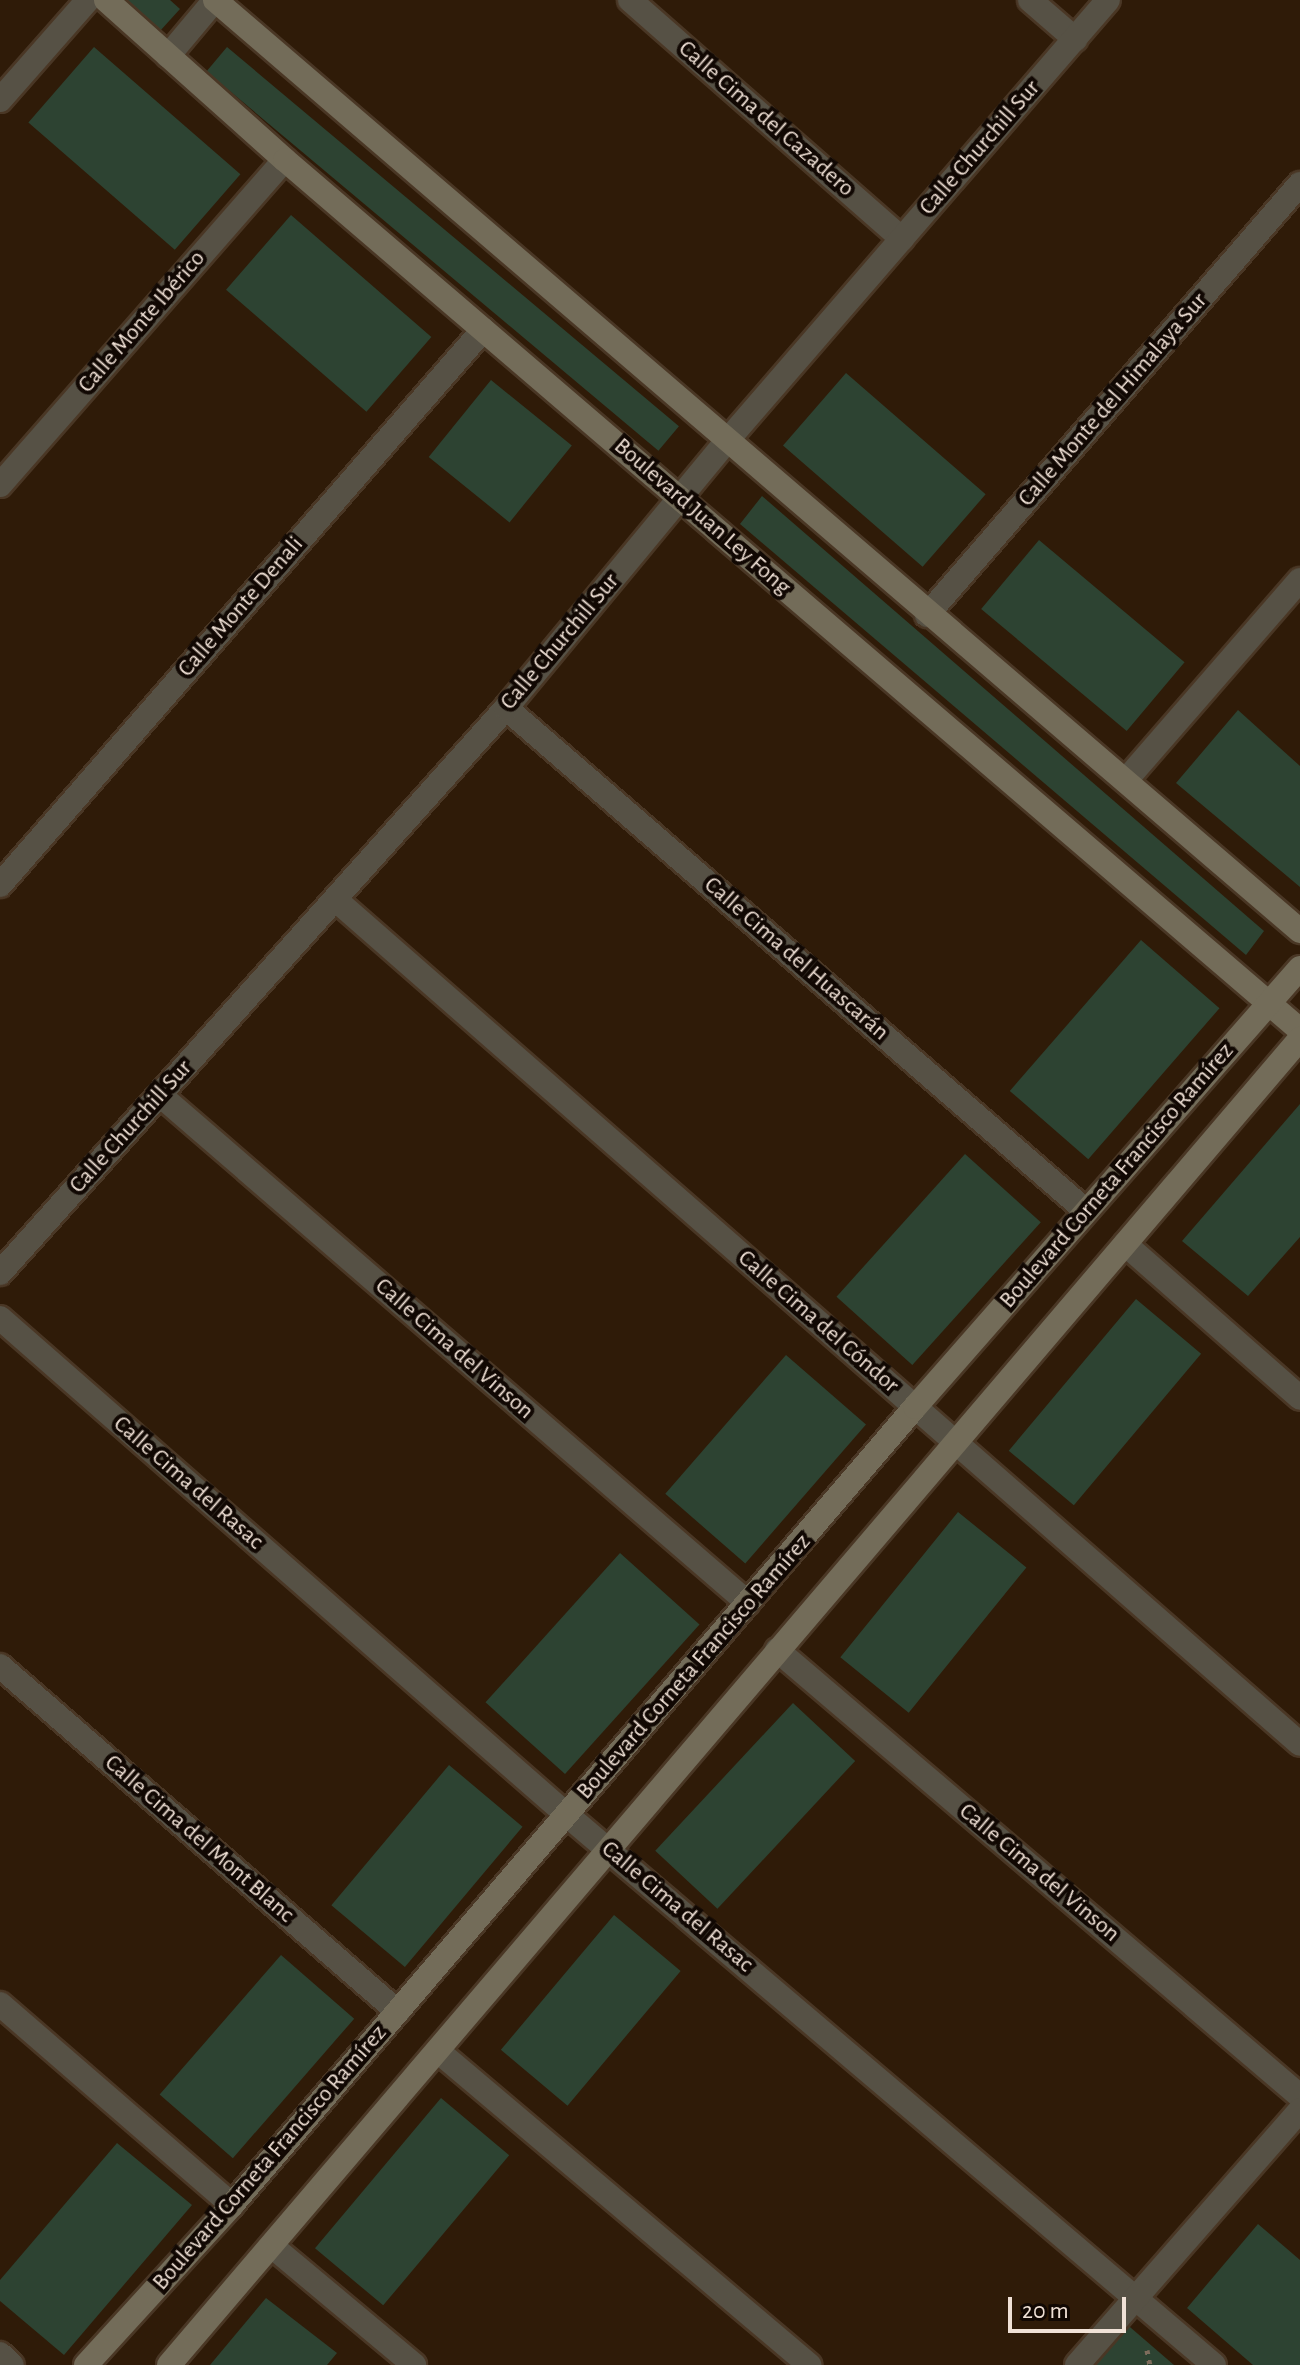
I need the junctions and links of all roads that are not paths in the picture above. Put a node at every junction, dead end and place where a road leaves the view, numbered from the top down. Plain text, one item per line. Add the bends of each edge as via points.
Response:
1 (88, 0) edge
2 (106, 0) edge
3 (215, 0) edge
4 (630, 0) edge
5 (1030, 0) edge
6 (1108, 0) edge
7 (1075, 39) junction
8 (168, 56) junction
9 (0, 100) edge
10 (285, 160) junction
11 (1300, 184) edge
12 (902, 239) junction
13 (483, 330) junction
14 (726, 442) junction
15 (0, 485) edge
16 (680, 498) junction
17 (1300, 580) edge
18 (927, 615) junction
19 (506, 708) junction
20 (1126, 780) junction
21 (0, 885) edge
22 (336, 900) junction
23 (1300, 931) edge
24 (1300, 968) edge
25 (1269, 1004) junction
26 (1300, 1030) edge
27 (1300, 1039) edge
28 (160, 1095) junction
29 (1086, 1211) junction
30 (1125, 1244) junction
31 (0, 1273) edge
32 (0, 1318) edge
33 (1300, 1398) edge
34 (915, 1407) junction
35 (954, 1442) junction
36 (748, 1603) junction
37 (777, 1650) junction
38 (0, 1666) edge
39 (1300, 1744) edge
40 (567, 1815) junction
41 (607, 1848) junction
42 (0, 2004) edge
43 (398, 2012) junction
44 (439, 2052) junction
45 (1300, 2096) edge
46 (1300, 2110) edge
47 (232, 2205) junction
48 (273, 2247) junction
49 (1136, 2297) junction
50 (0, 2354) edge
51 (12, 2365) edge
52 (86, 2365) edge
53 (169, 2365) edge
54 (414, 2365) edge
55 (810, 2365) edge
56 (1077, 2365) edge
57 (1214, 2365) edge

1 - 9 street
2 - 8 street, Boulevard Juan Ley Fong
3 - 8 street
3 - 14 street
4 - 12 street, Calle Cima del Cazadero
5 - 7 street
6 - 7 street, Calle Churchill Sur
7 - 12 street, Calle Churchill Sur
8 - 10 street, Boulevard Juan Ley Fong
10 - 13 street, Boulevard Juan Ley Fong
10 - 15 street, Calle Monte Ibérico
11 - 18 street, Calle Monte del Himalaya Sur
12 - 14 street, Calle Churchill Sur
13 - 16 street, Boulevard Juan Ley Fong
13 - 21 street, Calle Monte Denali
14 - 16 street, Calle Churchill Sur
14 - 18 street
16 - 19 street, Calle Churchill Sur
16 - 25 street, Boulevard Juan Ley Fong
17 - 20 street
18 - 20 street
19 - 22 street, Calle Churchill Sur
19 - 29 street, Calle Cima del Huascarán
20 - 23 street
22 - 28 street, Calle Churchill Sur
22 - 34 street, Calle Cima del Cóndor
24 - 25 street, Boulevard Corneta Francisco Ramírez
25 - 26 street, Boulevard Juan Ley Fong
25 - 29 street, Boulevard Corneta Francisco Ramírez
27 - 30 street, Boulevard Corneta Francisco Ramírez
28 - 31 street, Calle Churchill Sur
28 - 36 street, Calle Cima del Vinson
29 - 34 street, Boulevard Corneta Francisco Ramírez
30 - 33 street
30 - 35 street, Boulevard Corneta Francisco Ramírez
32 - 40 street, Calle Cima del Rasac
34 - 35 street, Calle Cima del Cóndor
34 - 36 street, Boulevard Corneta Francisco Ramírez
35 - 37 street, Boulevard Corneta Francisco Ramírez
35 - 39 street, Calle Cima del Cóndor
36 - 40 street, Boulevard Corneta Francisco Ramírez
37 - 41 street, Boulevard Corneta Francisco Ramírez
37 - 45 street, Calle Cima del Vinson
38 - 43 street, Calle Cima del Mont Blanc
40 - 41 street, Calle Cima del Rasac
40 - 43 street, Boulevard Corneta Francisco Ramírez
41 - 44 street, Boulevard Corneta Francisco Ramírez
41 - 49 street, Calle Cima del Rasac
42 - 47 street
43 - 47 street, Boulevard Corneta Francisco Ramírez
44 - 48 street, Boulevard Corneta Francisco Ramírez
44 - 55 street
46 - 49 street
47 - 52 street, Boulevard Corneta Francisco Ramírez
48 - 53 street, Boulevard Corneta Francisco Ramírez
48 - 54 street
49 - 56 street
49 - 57 street, Calle Cima del Rasac
50 - 51 street

